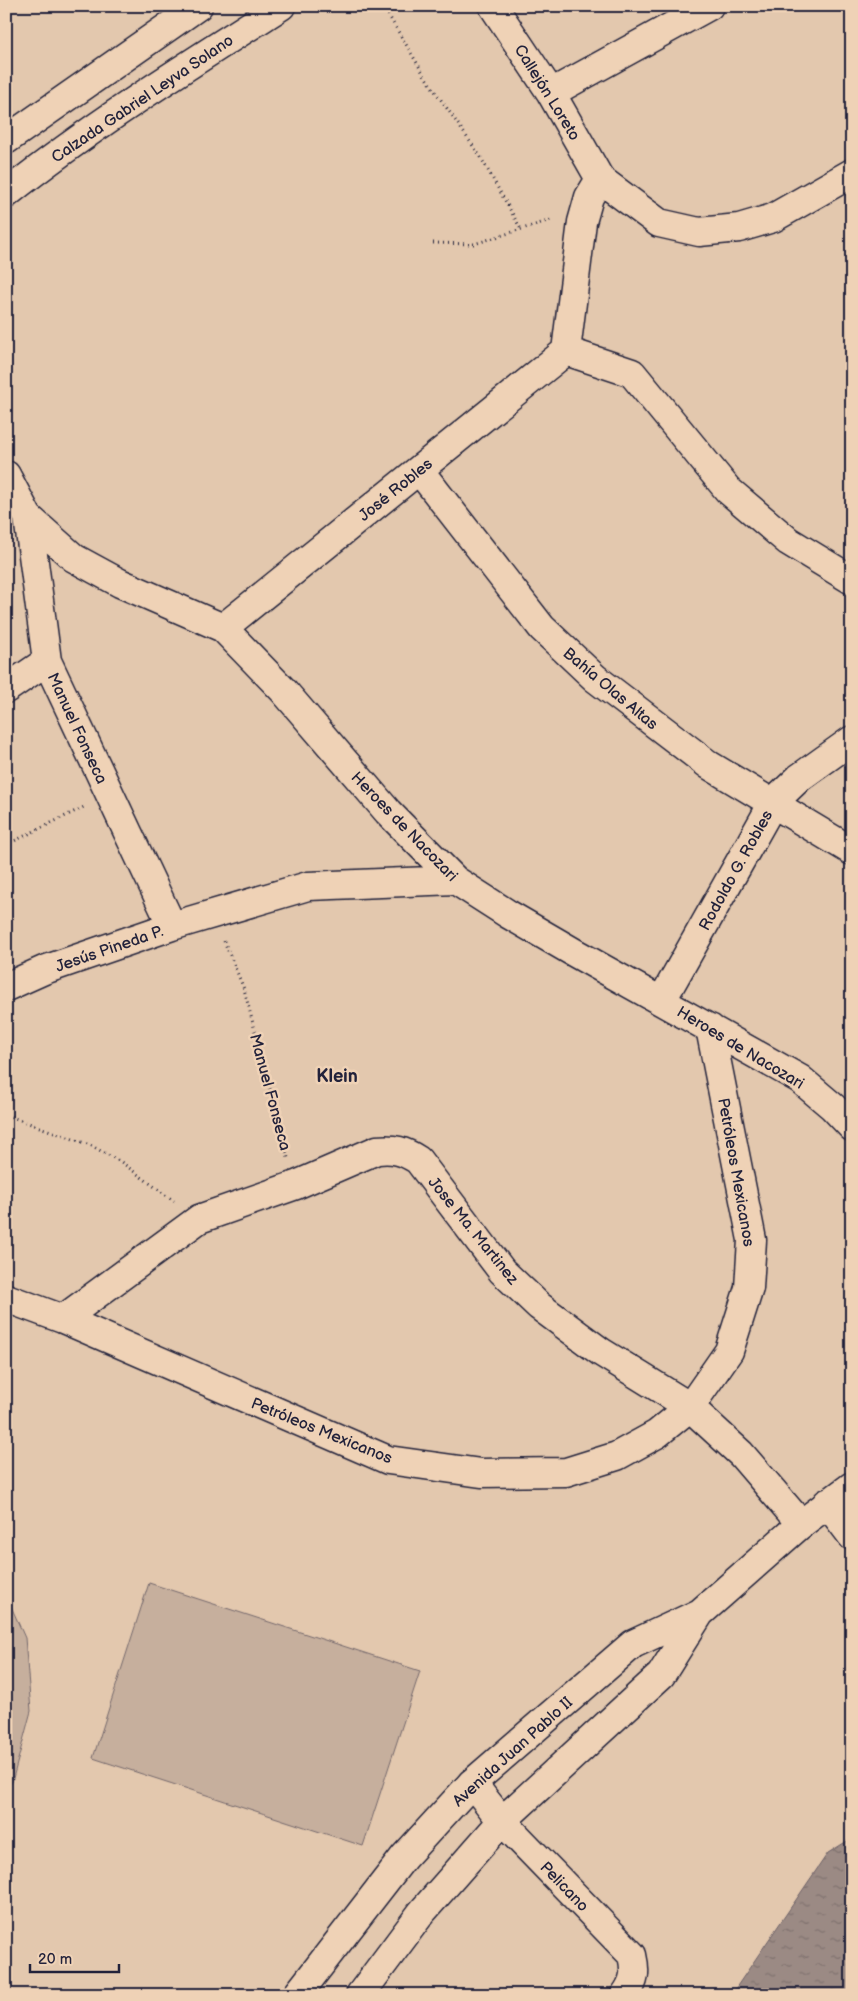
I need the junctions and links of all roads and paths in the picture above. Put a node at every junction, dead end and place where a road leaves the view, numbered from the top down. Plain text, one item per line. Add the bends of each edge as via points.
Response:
1 (198, 6) edge
2 (281, 6) edge
3 (382, 6) edge
4 (493, 6) edge
5 (709, 6) edge
6 (551, 93) junction
7 (6, 140) edge
8 (852, 173) edge
9 (600, 179) junction
10 (6, 194) edge
11 (585, 207) junction
12 (522, 231) junction
13 (434, 243) dead end
14 (566, 350) junction
15 (419, 470) junction
16 (6, 475) edge
17 (28, 517) junction
18 (852, 580) edge
19 (223, 628) junction
20 (47, 661) junction
21 (6, 689) edge
22 (852, 740) edge
23 (109, 794) junction
24 (772, 803) junction
25 (6, 845) edge
26 (852, 851) edge
27 (455, 880) junction
28 (214, 916) junction
29 (172, 926) junction
30 (6, 987) edge
31 (662, 1000) junction
32 (710, 1028) junction
33 (6, 1115) edge
34 (852, 1127) edge
35 (296, 1185) junction
36 (199, 1219) junction
37 (6, 1298) edge
38 (63, 1320) junction
39 (690, 1407) junction
40 (852, 1486) edge
41 (827, 1503) junction
42 (801, 1524) junction
43 (852, 1536) edge
44 (700, 1613) junction
45 (472, 1783) junction
46 (502, 1821) junction
47 (297, 1995) edge
48 (360, 1995) edge
49 (625, 1995) edge

1 - 7 street
2 - 10 street, Calzada Gabriel Leyva Solano via 185,66
3 - 12 path via 426,78 480,156
4 - 6 street, Callejón Loreto
5 - 6 street
6 - 9 street, Callejón Loreto
8 - 9 street via 773,218 739,228 699,232 660,223
9 - 11 street
11 - 12 path
11 - 14 street
12 - 13 path via 474,244
14 - 15 street, José Robles
14 - 18 street via 632,372 728,490 788,541
15 - 19 street, José Robles
15 - 24 street, Bahía Olas Altas via 542,628 595,678 709,764
16 - 17 street, Heroes de Nacozari
17 - 19 street, Heroes de Nacozari via 74,558 120,583
17 - 20 street, Manuel Fonseca
19 - 27 street, Heroes de Nacozari via 283,690 388,812
20 - 21 street
20 - 23 street, Manuel Fonseca
22 - 24 street, Rodoldo G. Robles via 799,778
23 - 25 path
23 - 29 street, Manuel Fonseca
24 - 26 street, Bahía Olas Altas
24 - 31 street, Rodoldo G. Robles
27 - 28 street, Jesús Pineda P. via 308,886
27 - 31 street, Heroes de Nacozari via 508,914
28 - 29 street, Jesús Pineda P.
28 - 35 path, Manuel Fonseca via 244,989
29 - 30 street, Jesús Pineda P. via 44,970
31 - 32 street, Heroes de Nacozari
32 - 34 street, Heroes de Nacozari via 800,1079
32 - 39 street, Petróleos Mexicanos via 752,1240 749,1288 729,1351
33 - 36 path via 90,1145 121,1162
35 - 36 street, Jose Ma. Martinez
35 - 39 street, Jose Ma. Martinez via 377,1150 403,1151 418,1160 502,1271 539,1306 600,1352
36 - 38 street, Jose Ma. Martinez
37 - 38 street, Petróleos Mexicanos
38 - 39 street, Petróleos Mexicanos via 388,1460 481,1473 566,1472 583,1467 616,1456 657,1434
39 - 42 street, Jose Ma. Martinez via 741,1454
40 - 41 street, Avenida Juan Pablo II
41 - 42 street, Avenida Juan Pablo II
41 - 43 street
42 - 44 street, Avenida Juan Pablo II
44 - 45 street, Avenida Juan Pablo II via 633,1644
44 - 46 street, Avenida Juan Pablo II via 660,1675
45 - 46 street, Pelicano
45 - 47 street, Avenida Juan Pablo II via 404,1857
46 - 48 street, Avenida Juan Pablo II via 422,1912
46 - 49 street, Pelicano via 632,1955 633,1984

